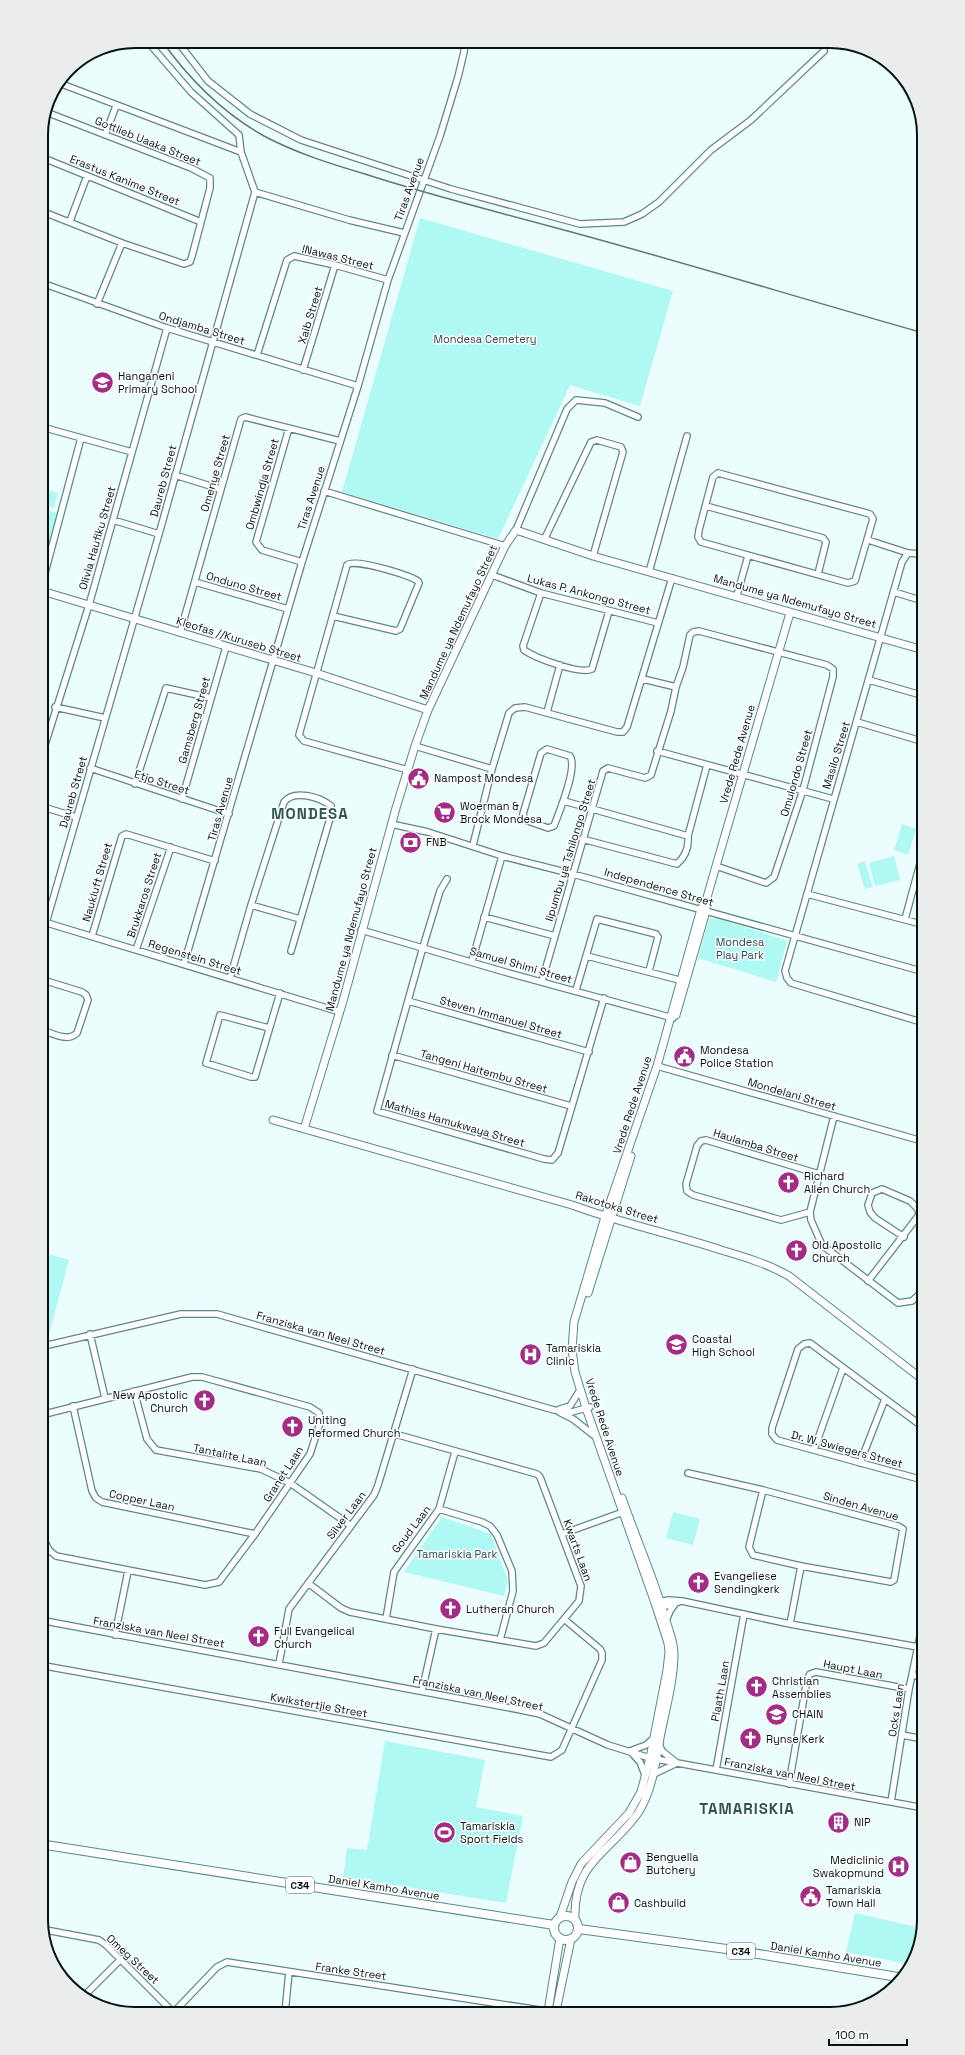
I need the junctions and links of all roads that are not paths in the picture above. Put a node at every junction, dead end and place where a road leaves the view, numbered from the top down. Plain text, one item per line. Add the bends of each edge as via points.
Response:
1 (152, 48) edge
2 (182, 48) edge
3 (464, 48) edge
4 (824, 51) dead end
5 (64, 85) edge
6 (116, 106) junction
7 (51, 114) edge
8 (105, 135) junction
9 (241, 152) junction
10 (48, 160) edge
11 (86, 176) junction
12 (424, 179) junction
13 (255, 192) junction
14 (48, 213) edge
15 (70, 221) junction
16 (201, 222) junction
17 (404, 233) junction
18 (122, 243) junction
19 (335, 265) junction
20 (388, 280) junction
21 (48, 284) edge
22 (98, 304) junction
23 (166, 328) junction
24 (212, 342) junction
25 (257, 355) junction
26 (303, 370) junction
27 (358, 386) junction
28 (638, 417) dead end
29 (289, 428) junction
30 (48, 429) edge
31 (687, 436) dead end
32 (81, 438) junction
33 (340, 441) junction
34 (132, 452) junction
35 (175, 475) junction
36 (220, 489) junction
37 (324, 491) junction
38 (706, 506) junction
39 (113, 520) junction
40 (516, 530) junction
41 (159, 534) junction
42 (544, 540) junction
43 (868, 540) junction
44 (505, 546) junction
45 (908, 553) junction
46 (917, 554) edge
47 (593, 556) junction
48 (748, 556) junction
49 (48, 562) edge
50 (302, 562) junction
51 (649, 572) junction
52 (818, 574) junction
53 (492, 575) junction
54 (672, 578) junction
55 (195, 582) junction
56 (894, 592) junction
57 (48, 593) edge
58 (541, 593) junction
59 (737, 595) junction
60 (917, 599) edge
61 (89, 605) junction
62 (288, 608) junction
63 (609, 611) junction
64 (790, 613) junction
65 (333, 616) junction
66 (133, 619) junction
67 (658, 623) junction
68 (180, 633) junction
69 (880, 638) junction
70 (226, 647) junction
71 (917, 648) edge
72 (778, 653) junction
73 (274, 661) junction
74 (560, 665) junction
75 (316, 673) junction
76 (643, 679) junction
77 (869, 680) junction
78 (676, 687) junction
79 (917, 694) edge
80 (211, 698) junction
81 (55, 707) junction
82 (428, 710) junction
83 (547, 712) junction
84 (105, 718) junction
85 (857, 722) junction
86 (48, 733) edge
87 (917, 740) edge
88 (415, 746) junction
89 (657, 751) junction
90 (706, 765) junction
91 (90, 768) junction
92 (492, 769) junction
93 (408, 770) junction
94 (742, 776) junction
95 (135, 784) junction
96 (803, 790) junction
97 (182, 799) junction
98 (833, 800) junction
99 (564, 801) junction
100 (593, 808) junction
101 (48, 809) edge
102 (229, 814) junction
103 (76, 817) junction
104 (391, 824) junction
105 (688, 836) junction
106 (582, 839) junction
107 (473, 846) junction
108 (171, 847) junction
109 (502, 856) junction
110 (215, 861) junction
111 (716, 866) junction
112 (572, 874) junction
113 (447, 879) dead end
114 (917, 884) edge
115 (807, 894) junction
116 (251, 905) junction
117 (704, 910) junction
118 (48, 912) edge
119 (484, 917) junction
120 (300, 919) junction
121 (905, 919) junction
122 (48, 923) edge
123 (917, 923) edge
124 (361, 930) junction
125 (92, 936) junction
126 (555, 936) junction
127 (794, 937) junction
128 (423, 947) junction
129 (136, 950) junction
130 (291, 951) dead end
131 (587, 956) junction
132 (472, 961) junction
133 (184, 964) junction
134 (917, 970) edge
135 (649, 972) junction
136 (230, 978) junction
137 (48, 981) edge
138 (542, 981) junction
139 (683, 981) junction
140 (576, 990) junction
141 (280, 993) junction
142 (604, 998) junction
143 (408, 1001) junction
144 (340, 1012) junction
145 (673, 1018) junction
146 (917, 1020) edge
147 (269, 1028) junction
148 (48, 1032) edge
149 (589, 1052) junction
150 (392, 1055) junction
151 (659, 1067) junction
152 (571, 1106) junction
153 (834, 1116) junction
154 (273, 1120) dead end
155 (304, 1129) junction
156 (917, 1140) edge
157 (819, 1174) junction
158 (917, 1208) edge
159 (810, 1212) junction
160 (608, 1218) junction
161 (917, 1218) edge
162 (904, 1237) junction
163 (868, 1281) junction
164 (917, 1296) edge
165 (90, 1334) junction
166 (48, 1345) edge
167 (844, 1368) junction
168 (413, 1369) junction
169 (917, 1375) edge
170 (580, 1390) junction
171 (134, 1391) junction
172 (105, 1398) junction
173 (885, 1399) junction
174 (73, 1406) junction
175 (588, 1408) junction
176 (554, 1410) junction
177 (48, 1413) edge
178 (917, 1423) edge
179 (395, 1434) junction
180 (596, 1438) junction
181 (814, 1450) junction
182 (455, 1452) junction
183 (860, 1463) junction
184 (688, 1473) dead end
185 (917, 1478) edge
186 (290, 1483) junction
187 (763, 1490) junction
188 (439, 1509) junction
189 (624, 1512) junction
190 (350, 1525) junction
191 (255, 1534) junction
192 (562, 1534) junction
193 (48, 1548) edge
194 (801, 1566) junction
195 (128, 1571) junction
196 (308, 1583) junction
197 (682, 1601) junction
198 (676, 1604) junction
199 (659, 1605) junction
200 (744, 1614) junction
201 (386, 1619) junction
202 (564, 1619) junction
203 (666, 1621) junction
204 (48, 1622) edge
205 (790, 1624) junction
206 (436, 1629) junction
207 (115, 1635) junction
208 (500, 1640) junction
209 (917, 1647) edge
210 (917, 1652) edge
211 (279, 1664) junction
212 (48, 1667) edge
213 (912, 1675) junction
214 (917, 1676) edge
215 (909, 1689) junction
216 (422, 1691) junction
217 (572, 1728) junction
218 (902, 1735) junction
219 (654, 1738) junction
220 (917, 1738) edge
221 (659, 1744) junction
222 (630, 1752) junction
223 (653, 1759) junction
224 (677, 1763) junction
225 (716, 1770) junction
226 (648, 1775) junction
227 (789, 1784) junction
228 (890, 1802) junction
229 (917, 1807) edge
230 (48, 1845) edge
231 (560, 1917) junction
232 (575, 1918) junction
233 (554, 1925) junction
234 (579, 1929) junction
235 (49, 1931) edge
236 (560, 1938) junction
237 (571, 1939) junction
238 (121, 1959) junction
239 (289, 1972) junction
240 (896, 1977) edge
241 (87, 1993) edge
242 (503, 2004) junction
243 (167, 2007) edge
244 (179, 2007) edge
245 (286, 2007) edge
246 (503, 2007) edge
247 (522, 2007) edge
248 (548, 2007) edge
249 (557, 2007) edge

1 - 9 street via 191,92 239,135
2 - 12 street via 208,81 250,114 307,142
3 - 12 street, Tiras Avenue via 458,77
4 - 12 street via 751,120 711,150 659,202 624,222 580,224 451,189
5 - 6 street
6 - 8 street
6 - 9 street
7 - 8 street, Gottlieb Uaaka Street
8 - 16 street, Gottlieb Uaaka Street via 191,168 210,178 210,188
9 - 13 street
10 - 11 street, Erastus Kanime Street
11 - 15 street
11 - 16 street, Erastus Kanime Street
12 - 17 street, Tiras Avenue
13 - 17 street via 349,220
13 - 24 street, Daureb Street
14 - 15 street, Gottlieb Uaaka Street
15 - 18 street, Gottlieb Uaaka Street
16 - 18 street, Gottlieb Uaaka Street via 190,262 184,264
17 - 20 street, Tiras Avenue
18 - 22 street
19 - 20 street, !Nawas Street
19 - 25 street, !Nawas Street via 294,256 287,260
19 - 26 street, Xaib Street
20 - 27 street, Tiras Avenue
21 - 22 street, Ondjamba Street
22 - 23 street, Ondjamba Street
23 - 24 street, Ondjamba Street
23 - 34 street, Olivia Haufiku Street
24 - 25 street, Ondjamba Street
24 - 35 street, Daureb Street
25 - 26 street, Ondjamba Street
26 - 27 street, Ondjamba Street
27 - 33 street, Tiras Avenue
28 - 40 street via 605,403 576,400 567,409
29 - 33 street, Omenye Street
29 - 36 street, Omenye Street via 242,417
29 - 50 street, Ombwindja Street via 256,542 262,550
30 - 32 street
31 - 51 street
32 - 34 street
32 - 49 street
33 - 37 street, Tiras Avenue
34 - 39 street, Olivia Haufiku Street
35 - 36 street
35 - 41 street, Daureb Street
36 - 55 street, Omenye Street
37 - 44 street
37 - 50 street, Tiras Avenue
38 - 43 street via 713,477 718,473 870,514 873,519
38 - 48 street via 699,530 700,542
38 - 52 street via 823,538 826,542
39 - 41 street
39 - 61 street, Olivia Haufiku Street
40 - 42 street, Mandume ya Ndemufayo Street
40 - 44 street, Mandume ya Ndemufayo Street
41 - 66 street, Daureb Street
42 - 47 street, Mandume ya Ndemufayo Street
42 - 47 street via 591,442 597,440 621,447 623,452
43 - 45 street
43 - 52 street via 853,583
44 - 53 street, Mandume ya Ndemufayo Street
45 - 46 street
45 - 56 street, Masilo Street via 902,562
47 - 51 street, Mandume ya Ndemufayo Street
48 - 52 street
48 - 59 street
50 - 62 street, Tiras Avenue
51 - 54 street, Mandume ya Ndemufayo Street
53 - 58 street, Lukas P. Ankongo Street
53 - 82 street, Mandume ya Ndemufayo Street
54 - 59 street, Mandume ya Ndemufayo Street
54 - 67 street
55 - 62 street, Onduno Street
55 - 68 street, Omenye Street
56 - 60 street
56 - 69 street, Masilo Street
57 - 61 street, Kleofas //Kuruseb Street
58 - 63 street, Lukas P. Ankongo Street
58 - 74 street via 523,646 527,652
59 - 64 street, Mandume ya Ndemufayo Street
61 - 66 street, Kleofas //Kuruseb Street
61 - 81 street, Olivia Haufiku Street
62 - 73 street, Tiras Avenue
63 - 67 street, Lukas P. Ankongo Street
63 - 74 street via 592,669 585,672
64 - 69 street, Mandume ya Ndemufayo Street
64 - 72 street, Vrede Rede Avenue
65 - 65 street via 350,562 390,570 418,580 400,629 396,631
65 - 75 street
66 - 68 street, Kleofas //Kuruseb Street
66 - 84 street, Daureb Street
67 - 76 street
68 - 70 street, Kleofas //Kuruseb Street
69 - 71 street, Mandume ya Ndemufayo Street
69 - 77 street, Masilo Street
70 - 73 street, Kleofas //Kuruseb Street
70 - 80 street, Gamsberg Street
72 - 78 street, Iipumbu ya Tshilongo Street via 734,639 693,632
72 - 94 street, Vrede Rede Avenue
72 - 96 street, Omulondo Street via 828,665 833,670
73 - 75 street, Kleofas //Kuruseb Street
73 - 102 street, Tiras Avenue
74 - 83 street
75 - 82 street, Kleofas //Kuruseb Street
75 - 93 street via 299,735 301,739
76 - 78 street
76 - 83 street via 623,732
77 - 79 street
77 - 85 street, Masilo Street
78 - 89 street, Iipumbu ya Tshilongo Street via 671,711
80 - 95 street via 166,688
80 - 97 street, Gamsberg Street
81 - 84 street
81 - 86 street, Olivia Haufiku Street
82 - 88 street, Mandume ya Ndemufayo Street
83 - 92 street via 525,707 515,708 509,713
84 - 91 street, Daureb Street
85 - 87 street
85 - 98 street, Masilo Street
88 - 92 street
88 - 93 street, Mandume ya Ndemufayo Street
89 - 90 street
89 - 100 street, Iipumbu ya Tshilongo Street via 651,775 648,777 605,769
90 - 94 street
90 - 105 street
91 - 95 street, Etjo Street
91 - 103 street, Daureb Street
92 - 107 street
93 - 104 street, Mandume ya Ndemufayo Street
94 - 96 street
94 - 111 street, Vrede Rede Avenue
95 - 97 street, Etjo Street
96 - 98 street
96 - 111 street, Omulondo Street via 771,881 766,882
97 - 102 street, Etjo Street
98 - 115 street, Masilo Street
99 - 99 street via 552,827 525,820 527,798 544,750 570,756 572,759
99 - 100 street
100 - 105 street
100 - 106 street, Iipumbu ya Tshilongo Street
101 - 103 street
102 - 110 street, Tiras Avenue
103 - 118 street, Daureb Street
104 - 107 street, Independence Street
104 - 124 street, Mandume ya Ndemufayo Street
105 - 106 street via 684,858 678,864
106 - 112 street, Iipumbu ya Tshilongo Street
107 - 109 street, Independence Street
108 - 110 street, Naukluft Street
108 - 125 street, Naukluft Street via 126,834 122,836
108 - 129 street, Brukkaros Street
109 - 112 street, Independence Street
109 - 119 street
110 - 133 street, Tiras Avenue
111 - 117 street, Vrede Rede Avenue
112 - 117 street, Independence Street
112 - 126 street, Iipumbu ya Tshilongo Street
113 - 128 street, Mathias Hamukwaya Street via 440,891
114 - 121 street
115 - 121 street
115 - 127 street, Masilo Street
116 - 120 street
116 - 120 street via 284,802 289,796 296,794 324,801 331,806 331,815
116 - 136 street
117 - 127 street, Independence Street
117 - 139 street, Vrede Rede Avenue
119 - 126 street
119 - 132 street
120 - 130 street
121 - 123 street
122 - 125 street, Regenstein Street
124 - 128 street, Samuel Shimi Street
124 - 144 street, Mandume ya Ndemufayo Street
125 - 129 street, Regenstein Street
126 - 138 street, Iipumbu ya Tshilongo Street
127 - 134 street, Independence Street
127 - 146 street, Masilo Street via 785,971 791,982
128 - 132 street, Samuel Shimi Street
128 - 143 street, Mathias Hamukwaya Street
129 - 133 street, Regenstein Street
131 - 135 street
131 - 135 street via 595,923 600,919 656,934 658,937
131 - 140 street
132 - 138 street, Samuel Shimi Street
133 - 136 street, Regenstein Street
135 - 139 street
136 - 141 street, Regenstein Street
137 - 148 street via 82,992 88,1000 74,1036 69,1038
138 - 140 street, Samuel Shimi Street
139 - 145 street, Vrede Rede Avenue
140 - 142 street, Samuel Shimi Street
141 - 144 street, Regenstein Street
141 - 147 street
142 - 145 street, Samuel Shimi Street
142 - 149 street, Mathias Hamukwaya Street
143 - 149 street, Steven Immanuel Street
143 - 150 street, Mathias Hamukwaya Street
144 - 155 street, Mandume ya Ndemufayo Street
145 - 151 street, Vrede Rede Avenue
147 - 147 street via 255,1077 251,1078 206,1063 220,1015
149 - 152 street, Mathias Hamukwaya Street
150 - 152 street, Tangeni Haitembu Street
150 - 152 street, Mathias Hamukwaya Street via 377,1111 544,1159 552,1160 558,1153
151 - 153 street, Mondelani Street
151 - 160 street, Vrede Rede Avenue
153 - 156 street, Mondelani Street
153 - 157 street
154 - 155 street, Rakotoka Street
155 - 160 street, Rakotoka Street via 542,1196
157 - 159 street
157 - 159 street, Haulamba Street via 706,1140 696,1146 686,1184 687,1191 692,1195 776,1219 789,1219
158 - 162 street via 910,1201 882,1189 872,1193 868,1205 870,1212
159 - 163 street via 822,1245
160 - 169 street, Rakotoka Street via 772,1267 789,1276
160 - 170 street, Vrede Rede Avenue via 574,1322 572,1350
160 - 175 street, Vrede Rede Avenue via 578,1323 576,1350
161 - 162 street
162 - 163 street
163 - 164 street via 898,1303 912,1301
165 - 166 street, Franziska van Neel Street
165 - 168 street, Franziska van Neel Street via 202,1312
165 - 172 street
167 - 173 street, Dr. W. Swiegers Street
167 - 181 street
167 - 181 street, Dr. W. Swiegers Street via 810,1343 798,1349 772,1434 777,1440
168 - 176 street, Franziska van Neel Street
168 - 179 street, Silver Laan
170 - 175 street, Vrede Rede Avenue
170 - 176 street via 570,1406
171 - 172 street, Granet Laan
171 - 186 street, Tantalite Laan via 147,1439 156,1450 261,1469
171 - 186 street, Granet Laan via 192,1377 202,1377 310,1408 319,1414 320,1423 310,1454
172 - 174 street, Granet Laan
173 - 178 street, Dr. W. Swiegers Street
173 - 183 street
174 - 177 street, Granet Laan
174 - 191 street, Copper Laan via 92,1491 96,1498 102,1502
175 - 176 street, Franziska van Neel Street via 572,1412
175 - 180 street, Vrede Rede Avenue
175 - 189 street, Vrede Rede Avenue
176 - 180 street via 573,1419
179 - 182 street, Kwarts Laan
179 - 190 street, Silver Laan via 378,1486
180 - 189 street, Vrede Rede Avenue
181 - 183 street, Dr. W. Swiegers Street
182 - 188 street, Goud Laan
182 - 192 street, Kwarts Laan via 537,1474
183 - 185 street, Dr. W. Swiegers Street
184 - 187 street, Sinden Avenue
186 - 190 street, Tantalite Laan
186 - 191 street, Granet Laan
187 - 194 street, Sinden Avenue via 749,1547 750,1552 753,1555
187 - 194 street, Sinden Avenue via 903,1529 894,1580 891,1582
188 - 201 street, Goud Laan via 397,1565
188 - 208 street via 482,1522 490,1526 497,1535 512,1571 513,1591
189 - 192 street
189 - 199 street, Vrede Rede Avenue
190 - 196 street, Silver Laan
191 - 195 street, Granet Laan via 219,1582 205,1585
192 - 202 street, Kwarts Laan via 581,1586 578,1600
193 - 195 street, Granet Laan via 56,1556
194 - 205 street
195 - 207 street
196 - 201 street, Kwarts Laan via 341,1608
196 - 211 street, Silver Laan via 289,1609
197 - 198 street
197 - 199 street
197 - 200 street
198 - 199 street
198 - 203 street
199 - 203 street, Vrede Rede Avenue
199 - 219 street, Vrede Rede Avenue via 669,1652
200 - 205 street
200 - 225 street, Plaath Laan
201 - 206 street, Kwarts Laan
202 - 208 street, Kwarts Laan via 540,1645
202 - 217 street, Kwikstertjie Street via 602,1653 602,1660
203 - 221 street, Vrede Rede Avenue via 674,1654
204 - 207 street, Franziska van Neel Street
205 - 209 street
206 - 208 street, Kwarts Laan
206 - 216 street
207 - 211 street, Franziska van Neel Street
210 - 213 street, Ocks Laan
211 - 216 street, Franziska van Neel Street
212 - 217 street, Kwikstertjie Street via 548,1757 555,1756 562,1750
213 - 214 street
213 - 215 street, Ocks Laan
215 - 218 street, Ocks Laan
215 - 227 street, Haupt Laan via 816,1672 810,1674
216 - 217 street, Franziska van Neel Street via 540,1714
217 - 222 street, Franziska van Neel Street
218 - 220 street
218 - 228 street, Ocks Laan
219 - 222 street via 646,1745
219 - 223 street, Vrede Rede Avenue
221 - 223 street, Vrede Rede Avenue
221 - 224 street via 662,1751
222 - 223 street, Franziska van Neel Street
222 - 226 street
223 - 224 street, Franziska van Neel Street
223 - 226 street, Vrede Rede Avenue
224 - 225 street, Franziska van Neel Street
224 - 226 street
225 - 227 street, Franziska van Neel Street
226 - 231 street, Vrede Rede Avenue via 629,1813 584,1860 576,1872
226 - 232 street, Vrede Rede Avenue via 647,1793 638,1812 593,1861 584,1875 577,1893
227 - 228 street, Franziska van Neel Street
228 - 229 street, Franziska van Neel Street
230 - 233 main road, Daniel Kamho Avenue / C34
231 - 232 main road via 568,1915
231 - 233 main road
232 - 234 main road
233 - 236 main road via 556,1935
234 - 237 main road
234 - 240 main road, Daniel Kamho Avenue / C34 via 734,1950
235 - 238 street, Omeg Street via 99,1940
236 - 237 main road
236 - 248 street
237 - 249 street
238 - 241 street
238 - 243 street, Omeg Street
239 - 242 street, Franke Street
239 - 244 street, Franke Street via 223,1963
239 - 245 street
242 - 246 street
242 - 247 street, Franke Street

